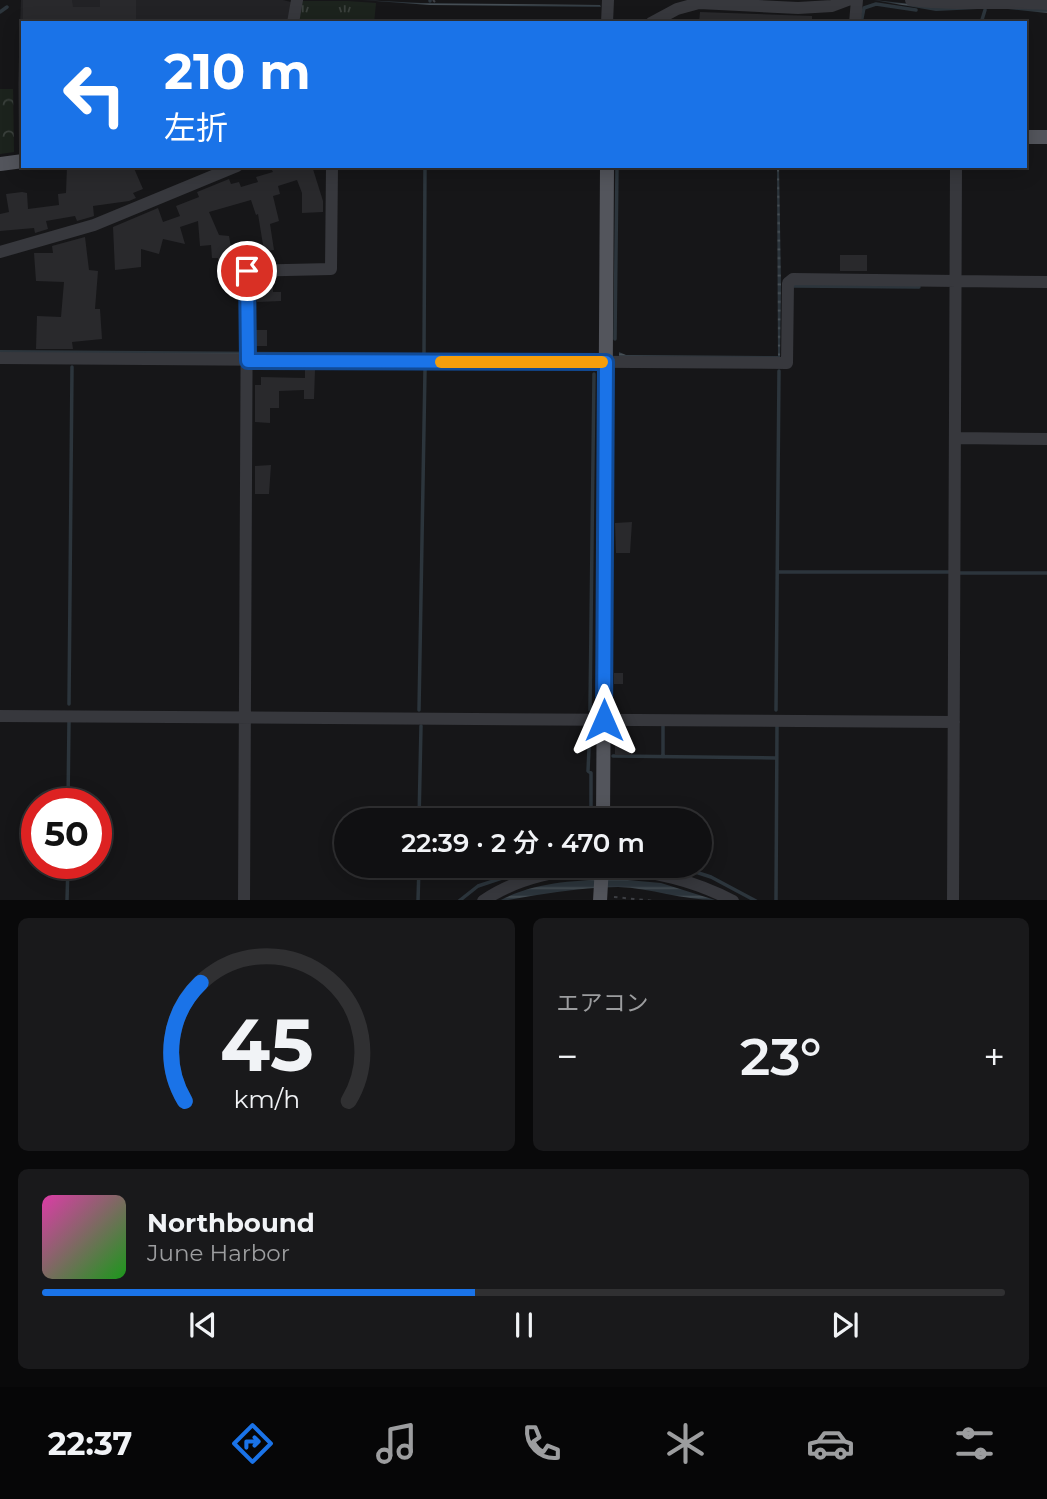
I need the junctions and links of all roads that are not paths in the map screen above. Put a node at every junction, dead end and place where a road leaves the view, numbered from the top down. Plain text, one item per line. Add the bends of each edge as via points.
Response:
1 (297, 0) edge
2 (608, 0) edge
3 (848, 0) edge
4 (856, 0) edge
5 (911, 0) edge
6 (1047, 4) edge
7 (293, 21) edge
8 (607, 21) edge
9 (655, 21) edge
10 (856, 21) edge
11 (1047, 137) edge
12 (1027, 138) edge
13 (21, 161) edge
14 (0, 164) edge
15 (232, 168) edge
16 (332, 168) edge
17 (607, 168) edge
18 (956, 168) edge
19 (0, 252) edge
20 (956, 281) junction
21 (1047, 282) edge
22 (0, 358) edge
23 (248, 361) junction
24 (606, 362) junction
25 (956, 438) junction
26 (1047, 439) edge
27 (0, 716) edge
28 (245, 718) junction
29 (604, 720) junction
30 (954, 722) junction
31 (603, 808) edge
32 (534, 878) edge
33 (602, 878) edge
34 (671, 878) edge
35 (601, 897) edge
36 (244, 900) edge
37 (485, 900) edge
38 (731, 900) edge
39 (953, 900) edge

1 - 7 street
2 - 8 street
3 - 9 street via 798,8 699,4
4 - 10 street
5 - 6 street
11 - 12 main road
13 - 14 main road
15 - 19 street via 94,225
16 - 23 street via 331,270 247,271
17 - 24 main road
18 - 20 street
20 - 21 street
20 - 24 street via 793,279 788,283 787,363
20 - 25 street
22 - 23 street
23 - 24 street
23 - 28 street
24 - 29 main road
25 - 26 street
25 - 30 street
27 - 28 street
28 - 29 street
28 - 36 street
29 - 30 street
29 - 31 main road
30 - 39 street
32 - 37 street via 519,880
33 - 35 main road
34 - 38 street

